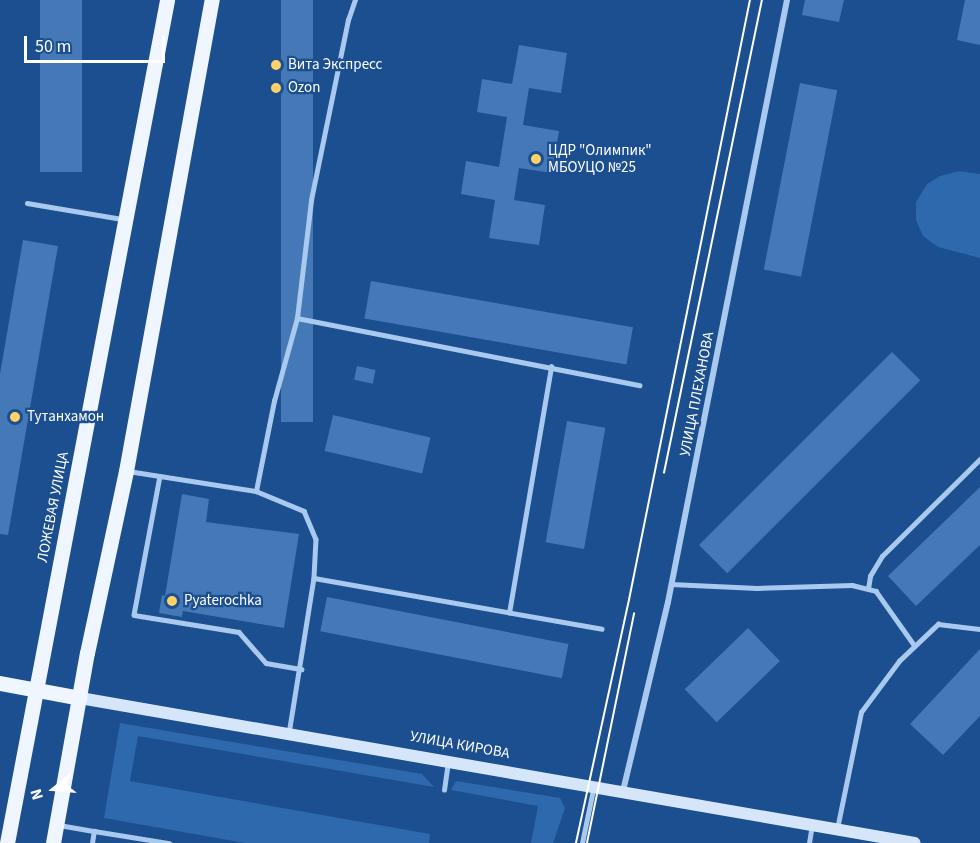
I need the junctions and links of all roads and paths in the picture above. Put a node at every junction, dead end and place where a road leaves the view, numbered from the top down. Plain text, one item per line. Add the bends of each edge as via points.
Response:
1 (167, 0) edge
2 (212, 0) edge
3 (355, 0) edge
4 (787, 0) edge
5 (27, 203) dead end
6 (126, 219) junction
7 (297, 318) junction
8 (551, 367) junction
9 (640, 385) dead end
10 (980, 459) edge
11 (126, 471) junction
12 (160, 476) junction
13 (256, 491) junction
14 (314, 578) junction
15 (671, 584) junction
16 (868, 589) junction
17 (509, 613) junction
18 (602, 629) dead end
19 (980, 629) edge
20 (915, 646) junction
21 (301, 669) junction
22 (0, 683) edge
23 (36, 689) junction
24 (80, 698) junction
25 (289, 734) junction
26 (448, 761) junction
27 (594, 786) junction
28 (444, 790) dead end
29 (623, 791) junction
30 (57, 824) junction
31 (812, 825) junction
32 (837, 829) junction
33 (94, 831) junction
34 (7, 843) edge
35 (53, 843) edge
36 (92, 843) edge
37 (169, 843) edge
38 (582, 843) edge
39 (809, 843) edge
40 (915, 843) edge

1 - 6 main road, ЛОЖЕВАЯ УЛИЦА
2 - 11 main road
3 - 7 lane via 311,200
4 - 15 street, УЛИЦА ПЛЕХАНОВА
5 - 6 lane
6 - 23 main road, ЛОЖЕВАЯ УЛИЦА
7 - 8 lane
7 - 13 lane via 274,401
8 - 9 lane
8 - 17 lane
10 - 16 lane via 882,556 870,576
11 - 12 lane
11 - 24 main road
12 - 13 lane
12 - 21 lane via 134,615 239,632 266,663
13 - 14 lane via 304,511 316,538
14 - 17 lane
14 - 21 lane
15 - 16 lane via 757,588 852,585
15 - 29 street, УЛИЦА ПЛЕХАНОВА
16 - 20 lane via 876,591
17 - 18 lane
19 - 20 lane via 938,624
20 - 32 lane via 861,712
21 - 25 lane
22 - 23 main road, УЛИЦА КИРОВА
23 - 24 main road, УЛИЦА КИРОВА
23 - 34 main road, ЛОЖЕВАЯ УЛИЦА
24 - 25 main road, УЛИЦА КИРОВА
24 - 30 main road
25 - 26 main road, УЛИЦА КИРОВА
26 - 27 main road, УЛИЦА КИРОВА
26 - 28 lane
27 - 29 main road, УЛИЦА КИРОВА
27 - 38 lane
29 - 31 main road, УЛИЦА КИРОВА
30 - 33 lane
30 - 35 main road
31 - 32 main road, УЛИЦА КИРОВА
31 - 39 lane
32 - 40 main road, УЛИЦА КИРОВА
33 - 36 lane
33 - 37 lane

